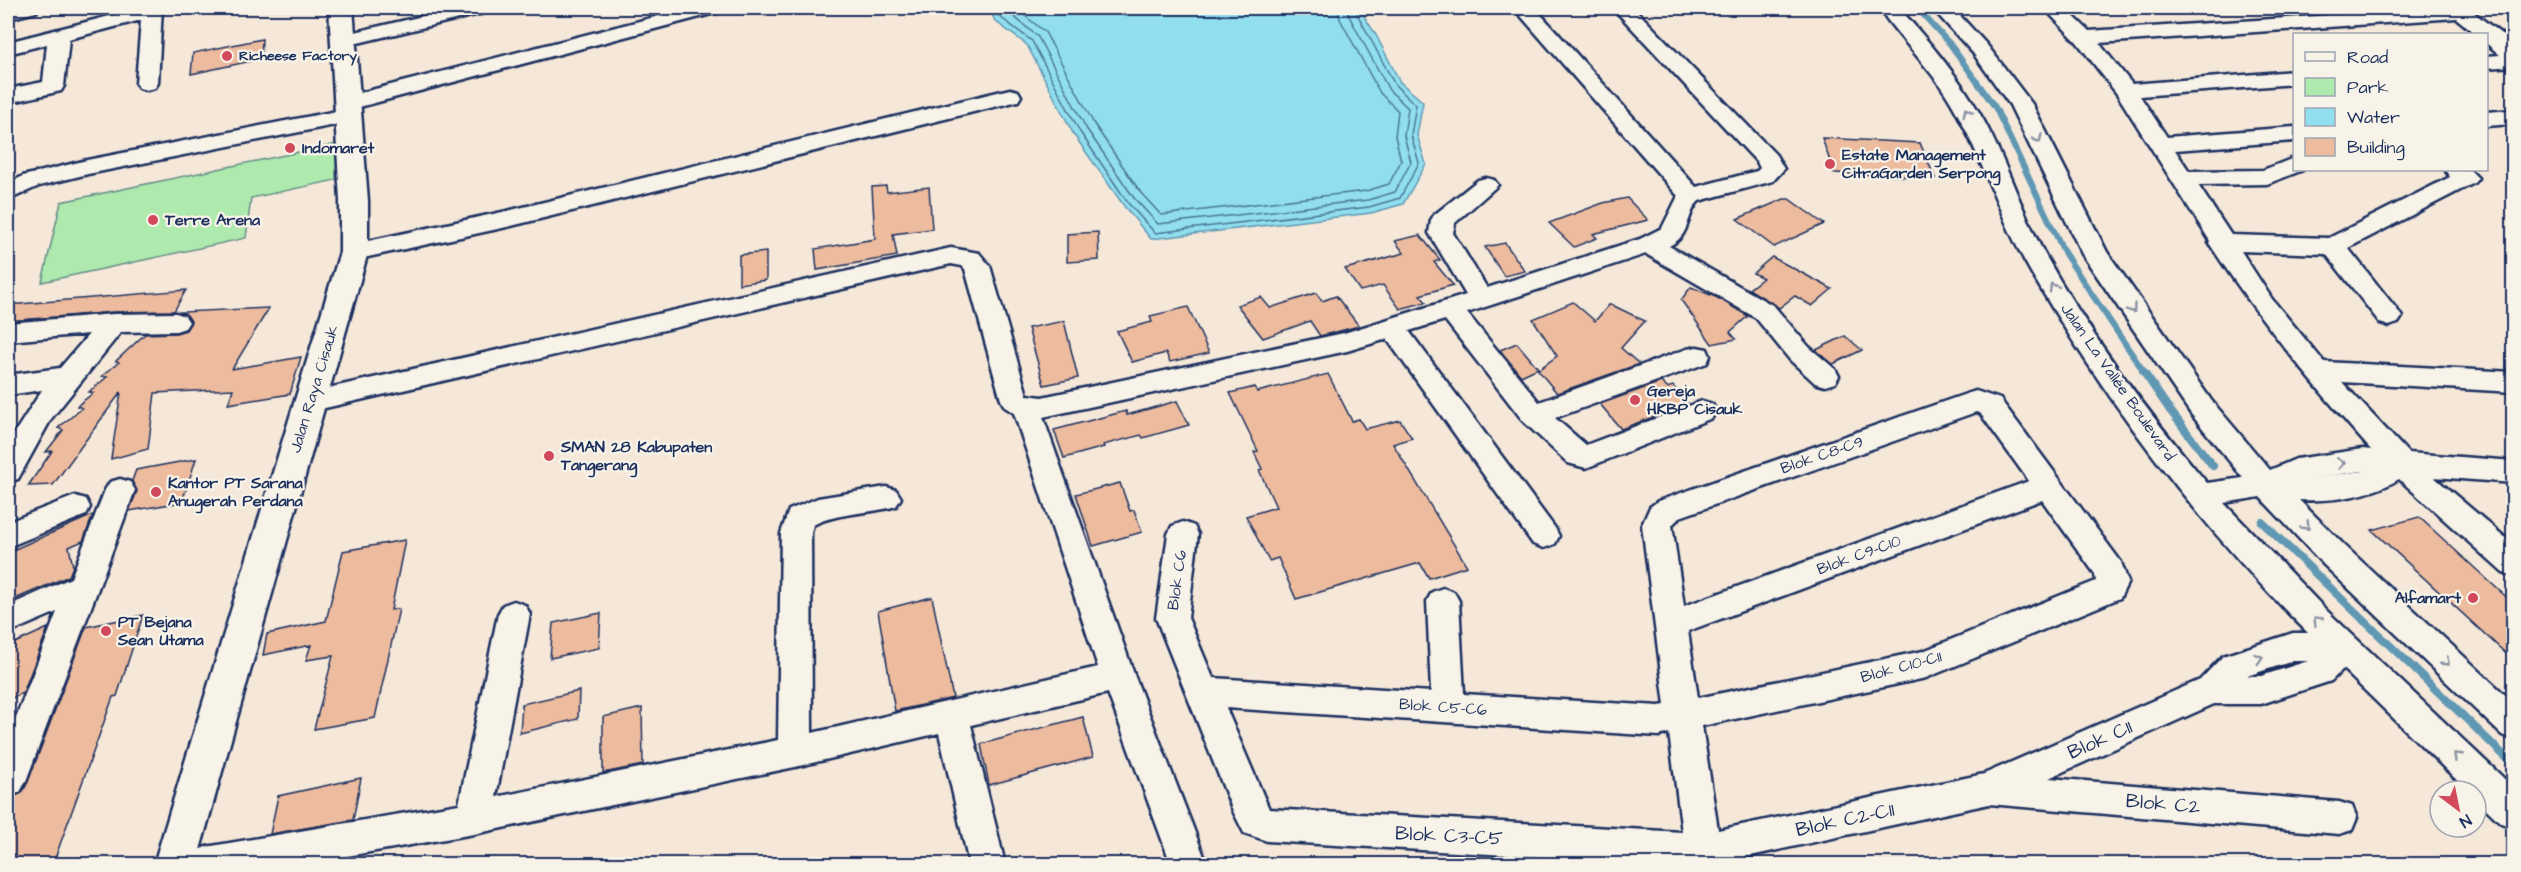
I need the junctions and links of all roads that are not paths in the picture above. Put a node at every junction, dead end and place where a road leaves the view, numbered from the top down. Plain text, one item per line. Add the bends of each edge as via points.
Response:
1 (29, 8) edge
2 (341, 8) edge
3 (481, 8) edge
4 (712, 8) edge
5 (1524, 8) edge
6 (1623, 8) edge
7 (1889, 8) edge
8 (1942, 8) edge
9 (2054, 8) edge
10 (152, 9) edge
11 (2458, 10) edge
12 (8, 13) edge
13 (2487, 33) edge
14 (2488, 34) edge
15 (59, 35) junction
16 (2084, 39) junction
17 (345, 40) junction
18 (8, 48) edge
19 (2514, 55) edge
20 (2514, 60) edge
21 (2488, 62) edge
22 (2293, 77) edge
23 (147, 83) dead end
24 (2126, 91) junction
25 (8, 96) edge
26 (1010, 96) dead end
27 (347, 110) junction
28 (2514, 117) edge
29 (2488, 119) edge
30 (2293, 134) edge
31 (2159, 144) junction
32 (2293, 166) edge
33 (8, 169) edge
34 (2457, 171) edge
35 (2180, 178) junction
36 (31, 181) junction
37 (1486, 185) dead end
38 (8, 193) edge
39 (1691, 196) junction
40 (2221, 243) junction
41 (1649, 245) junction
42 (2333, 246) junction
43 (354, 252) junction
44 (1481, 298) junction
45 (1451, 310) junction
46 (2389, 317) dead end
47 (177, 322) dead end
48 (114, 323) junction
49 (1393, 328) junction
50 (8, 332) edge
51 (1697, 356) dead end
52 (2316, 371) junction
53 (1825, 376) dead end
54 (66, 378) junction
55 (2514, 382) edge
56 (8, 385) edge
57 (312, 401) junction
58 (1026, 407) junction
59 (1702, 411) dead end
60 (1534, 416) junction
61 (2401, 464) junction
62 (8, 471) edge
63 (2514, 472) edge
64 (2048, 486) junction
65 (2266, 486) junction
66 (120, 490) dead end
67 (2199, 496) junction
68 (886, 498) dead end
69 (75, 507) dead end
70 (1183, 534) dead end
71 (8, 535) edge
72 (1544, 536) dead end
73 (2514, 564) edge
74 (83, 586) junction
75 (1443, 601) dead end
76 (514, 614) dead end
77 (8, 620) edge
78 (1670, 624) junction
79 (2345, 647) junction
80 (1118, 677) junction
81 (1202, 692) junction
82 (38, 707) junction
83 (1448, 708) junction
84 (952, 715) junction
85 (1684, 716) junction
86 (8, 721) edge
87 (2514, 725) edge
88 (795, 752) junction
89 (8, 781) edge
90 (1988, 789) junction
91 (2514, 812) edge
92 (474, 818) junction
93 (2339, 818) dead end
94 (1267, 825) joint
95 (1702, 850) junction
96 (175, 864) edge
97 (206, 864) edge
98 (987, 864) edge
99 (1189, 864) edge

1 - 12 street
2 - 17 main road, Jalan Raya Cisauk
3 - 17 street
4 - 27 street
5 - 39 street
6 - 39 street via 1768,160 1772,169 1765,176
67 -> 7 street, Jalan La Vallée Boulevard via 2134,412 2032,253 1965,106 1928,52
8 -> 65 street via 1980,49 2020,104 2095,254 2131,308 2201,406
9 - 16 street
10 - 15 street
10 - 23 street
11 - 13 street
11 - 16 street
14 - 19 street
15 - 18 street
15 - 25 street via 50,96
16 - 24 street
17 - 27 main road, Jalan Raya Cisauk
20 - 21 street
22 - 24 street
24 - 31 street
26 - 43 street via 507,219
27 - 36 street
27 - 43 main road, Jalan Raya Cisauk
28 - 29 street
30 - 31 street
31 - 35 street
32 - 35 street via 2268,177
33 - 36 street via 27,174
34 - 42 street via 2466,178
35 - 40 street
36 - 38 street
37 - 44 street via 1443,220 1440,227
39 - 41 street via 1683,201 1670,235
40 - 42 street
40 - 52 street via 2263,305
41 - 44 street
41 - 53 street via 1765,312 1806,364
42 - 46 street
43 - 57 main road, Jalan Raya Cisauk
44 - 45 street
45 - 49 street
45 - 60 street
47 - 48 street
48 - 50 street
48 - 54 street
49 - 58 street via 1273,359 1042,407
49 - 72 street
51 - 60 street
52 - 55 street
52 - 61 street
54 - 56 street
54 - 62 street via 41,412
57 - 58 street via 951,256 970,259 977,266 1015,400
57 - 96 main road, Jalan Raya Cisauk
58 - 80 street
59 - 60 street via 1586,457 1573,451
61 - 63 street
61 - 65 street via 2375,480 2316,490
61 - 73 street
64 - 78 street, Blok C9-C10
64 - 78 street, Blok C8-C9 via 1990,406 1976,401 1669,509 1656,525
64 - 85 street, Blok C10-C11 via 2110,571 2109,589 1926,664
65 - 67 street
65 -> 87 street
66 - 74 street
79 -> 67 street, Jalan La Vallée Boulevard
68 - 88 street via 818,509 800,518 796,533
69 - 71 street
70 - 81 street, Blok C6 via 1172,618
74 - 77 street
74 - 82 street
75 - 83 street
76 - 92 street
78 - 85 street
79 - 90 street, Blok C11 via 2319,671 2261,690 2212,690
91 -> 79 street, Jalan La Vallée Boulevard
80 - 84 street
80 - 99 street
81 - 83 street, Blok C5-C6
81 - 94 street, Blok C6 via 1251,811
82 - 86 street
82 - 89 street
83 - 85 street, Blok C5-C6 via 1659,721
84 - 88 street
84 - 98 street
85 - 95 street
88 - 92 street
90 - 93 street, Blok C2
90 - 95 street, Blok C2-C11
92 - 97 street
94 - 95 street, Blok C3-C5

